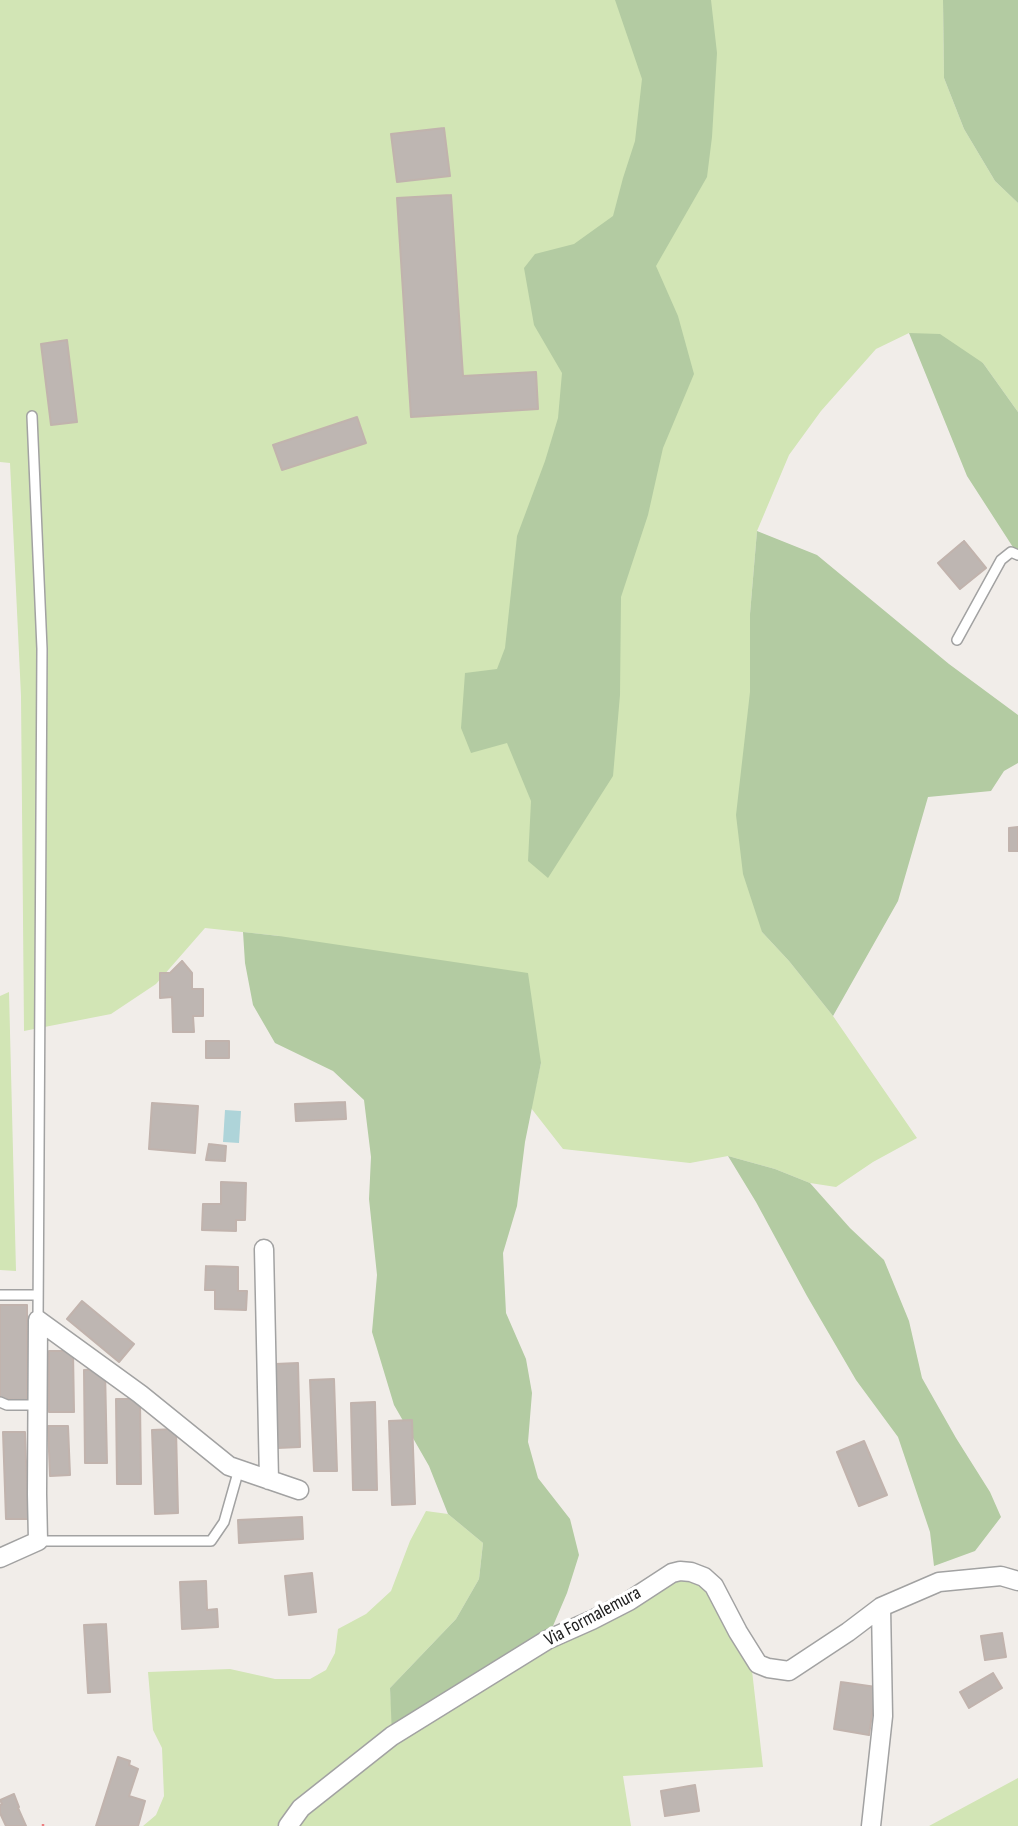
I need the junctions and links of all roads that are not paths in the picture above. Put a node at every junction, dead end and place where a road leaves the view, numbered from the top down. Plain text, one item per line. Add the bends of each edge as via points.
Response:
1 (32, 416) dead end
2 (1018, 555) edge
3 (957, 640) dead end
4 (264, 1249) dead end
5 (0, 1295) edge
6 (38, 1295) junction
7 (38, 1320) junction
8 (0, 1402) edge
9 (37, 1405) junction
10 (239, 1469) junction
11 (269, 1480) junction
12 (299, 1490) dead end
13 (38, 1541) junction
14 (0, 1558) edge
15 (1018, 1581) edge
16 (881, 1607) junction
17 (288, 1826) edge
18 (871, 1826) edge

1 - 6 lane via 42,649
2 - 3 lane via 1011,552 1001,560
4 - 11 street
5 - 6 lane
6 - 7 lane
7 - 9 street
7 - 10 street via 229,1466
8 - 9 lane
9 - 13 street
10 - 11 street
10 - 13 lane via 224,1522 211,1541
11 - 12 street
13 - 14 street
15 - 16 street, Via Formalemura via 1001,1576 939,1582
16 - 17 street, Via Formalemura via 789,1671 768,1668 750,1653 714,1586 691,1572 672,1573 605,1614 547,1640 392,1736 301,1808
16 - 18 street via 883,1716

